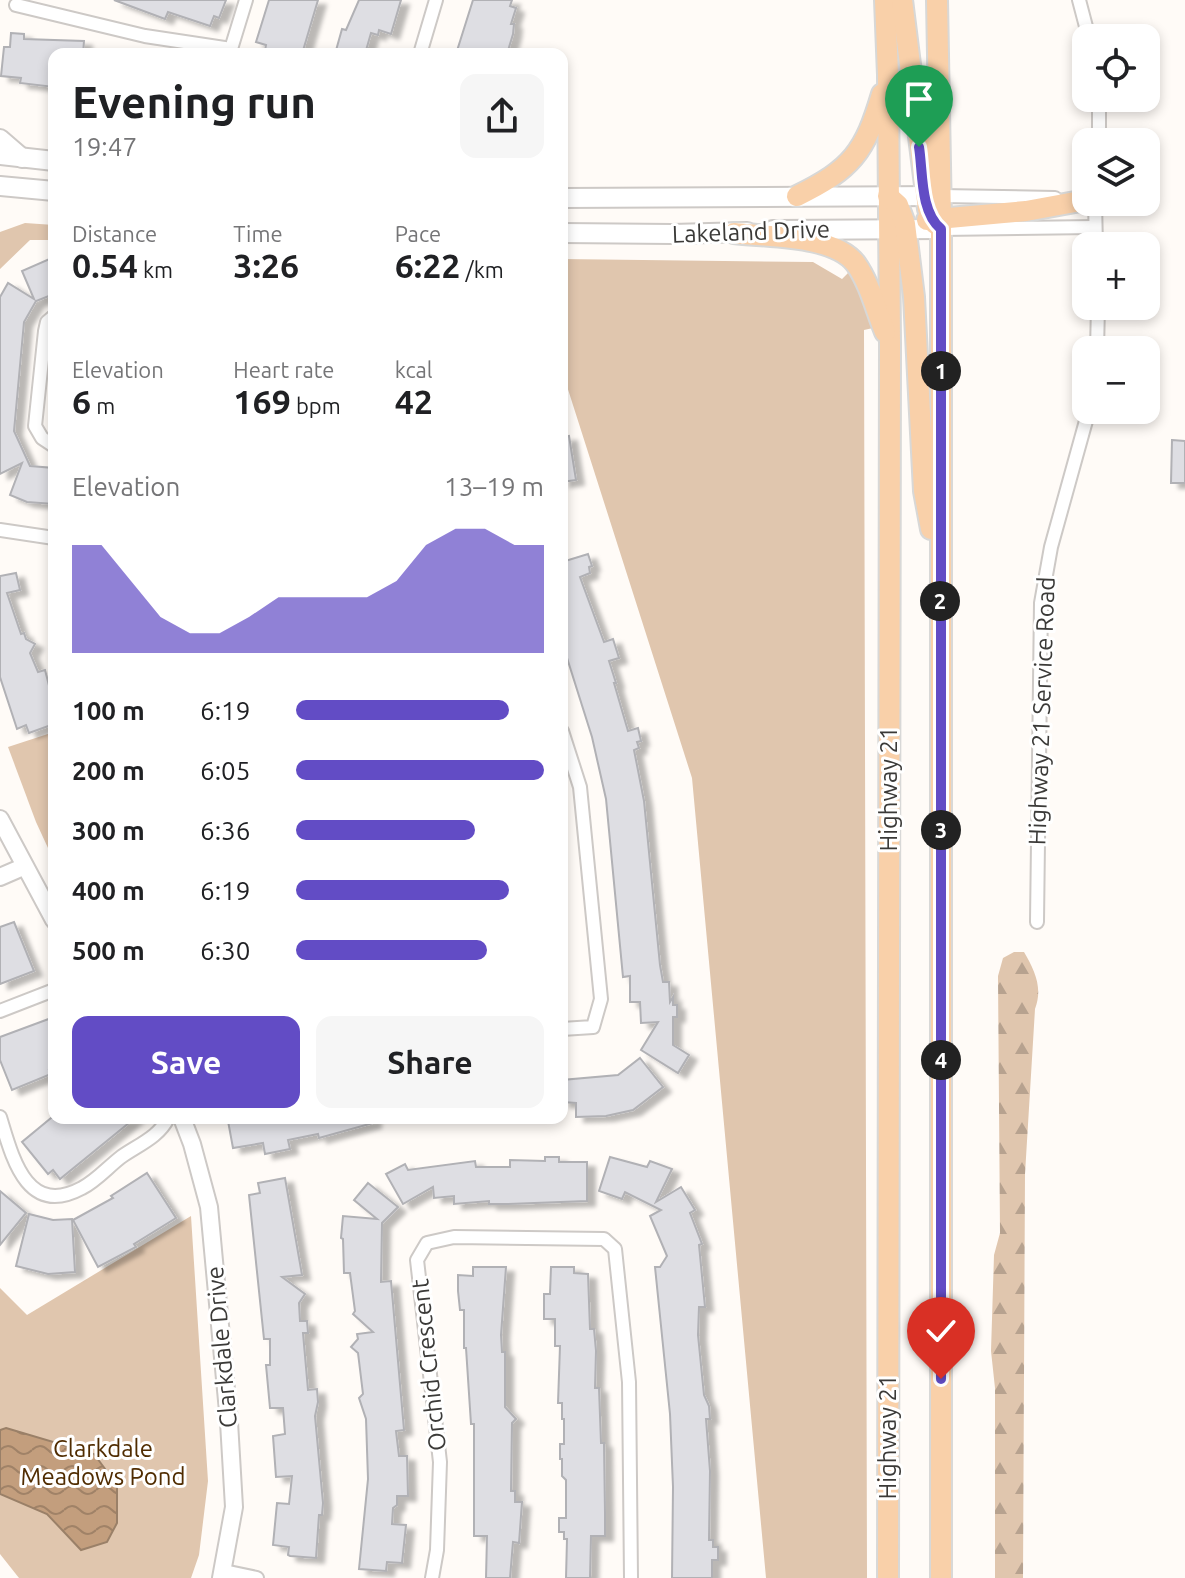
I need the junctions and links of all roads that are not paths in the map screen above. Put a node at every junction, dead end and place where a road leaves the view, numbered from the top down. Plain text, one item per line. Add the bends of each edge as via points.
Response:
1 (246, 0) edge
2 (436, 0) edge
3 (885, 0) edge
4 (902, 0) edge
5 (937, 0) edge
6 (1079, 0) edge
7 (16, 5) dead end
8 (1085, 24) edge
9 (224, 48) edge
10 (231, 48) edge
11 (422, 48) edge
12 (888, 75) junction
13 (0, 139) edge
14 (0, 155) edge
15 (22, 158) junction
16 (48, 160) edge
17 (0, 164) edge
18 (0, 183) edge
19 (24, 188) junction
20 (48, 190) edge
21 (797, 196) junction
22 (888, 196) junction
23 (933, 196) junction
24 (568, 198) edge
25 (1072, 199) edge
26 (1072, 202) edge
27 (0, 203) edge
28 (1095, 216) edge
29 (937, 223) junction
30 (900, 227) junction
31 (1095, 227) junction
32 (1095, 232) edge
33 (568, 233) edge
34 (734, 233) junction
35 (48, 321) edge
36 (890, 345) junction
37 (1085, 424) edge
38 (48, 444) edge
39 (0, 530) edge
40 (48, 537) edge
41 (940, 572) junction
42 (568, 750) edge
43 (0, 819) edge
44 (23, 867) junction
45 (0, 877) edge
46 (48, 910) edge
47 (1037, 922) dead end
48 (48, 992) edge
49 (0, 1011) edge
50 (568, 1029) edge
51 (0, 1117) edge
52 (165, 1124) edge
53 (184, 1124) edge
54 (222, 1574) edge
55 (257, 1578) edge
56 (432, 1578) edge
57 (631, 1578) edge
58 (888, 1578) edge
59 (941, 1578) edge

1 - 10 street
2 - 11 street
3 - 12 main road, Highway 21
4 - 23 main road
5 - 23 main road
6 - 8 street
7 - 9 street via 145,36
12 - 21 main road via 861,150 836,176
12 - 22 main road, Highway 21
13 - 15 main road
14 - 15 main road
15 - 16 main road
15 - 17 main road
18 - 19 main road
19 - 20 main road
19 - 27 main road
21 - 22 main road, Lakeland Drive
21 - 24 main road, Lakeland Drive
22 - 23 main road, Lakeland Drive
22 - 30 main road, Highway 21
23 - 25 street
23 - 29 main road
26 - 29 main road
28 - 31 street
29 - 30 main road
29 - 31 street
29 - 41 main road
30 - 34 main road, Lakeland Drive
30 - 36 main road, Highway 21
30 - 41 main road via 914,297 924,491
31 - 32 street
33 - 34 main road, Lakeland Drive
34 - 36 main road via 827,244 854,261
35 - 38 street via 35,426
36 - 58 main road, Highway 21
37 - 47 street, Highway 21 Service Road via 1041,603
39 - 40 street
41 - 59 main road
42 - 50 street via 580,787 601,999 593,1027
43 - 44 street
44 - 45 street
44 - 46 street
48 - 49 street
51 - 52 street via 26,1182 56,1195 83,1188
53 - 54 street, Clarkdale Drive via 209,1207 229,1422 234,1507
54 - 55 street
56 - 57 street, Orchid Crescent via 440,1462 417,1260 427,1243 454,1237 604,1239 615,1249 629,1382

